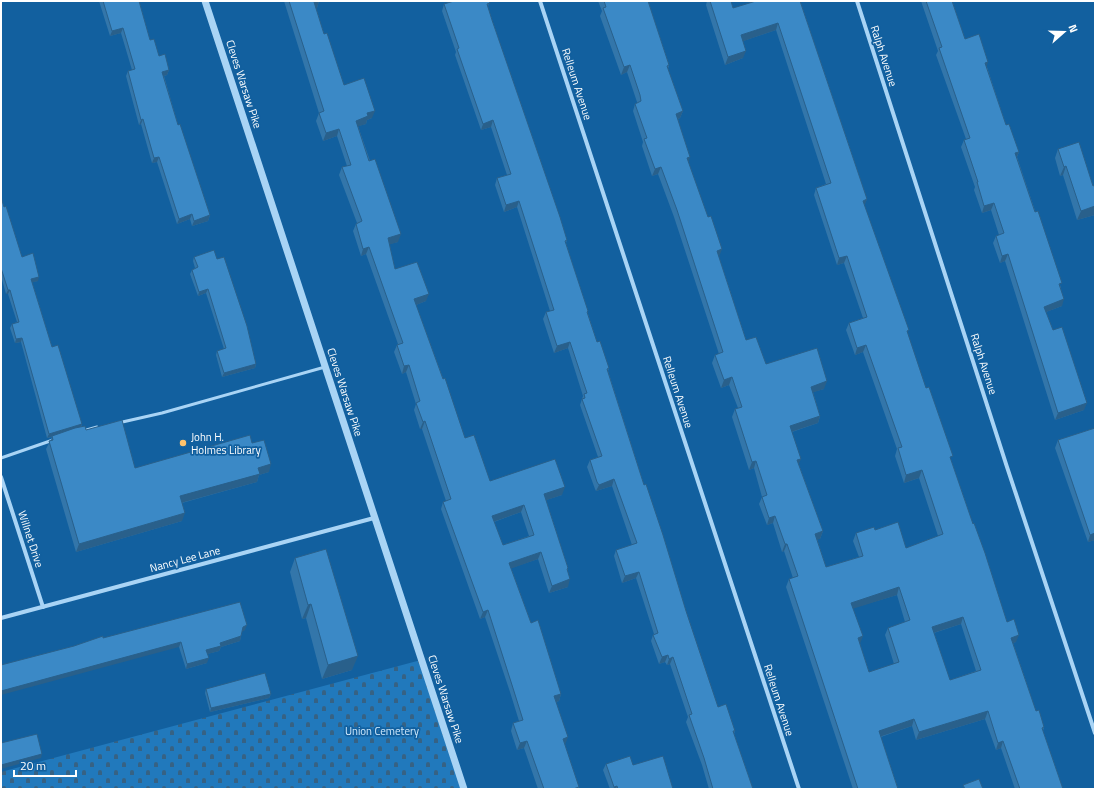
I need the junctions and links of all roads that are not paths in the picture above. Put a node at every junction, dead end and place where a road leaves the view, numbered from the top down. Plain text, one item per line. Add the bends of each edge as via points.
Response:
1 (205, 1) edge
2 (540, 1) edge
3 (857, 1) edge
4 (325, 367) junction
5 (116, 423) edge
6 (101, 427) edge
7 (78, 432) edge
8 (57, 438) edge
9 (1, 458) edge
10 (1, 477) edge
11 (374, 518) junction
12 (43, 606) junction
13 (1, 618) edge
14 (1095, 733) edge
15 (464, 789) edge
16 (799, 789) edge

1 - 4 street, Cleves Warsaw Pike
2 - 16 street, Relleum Avenue
3 - 14 street, Ralph Avenue
4 - 5 lane via 162,413
4 - 11 street, Cleves Warsaw Pike
6 - 7 lane
8 - 9 lane
10 - 12 street, Willnet Drive
11 - 12 street, Nancy Lee Lane
11 - 15 street, Cleves Warsaw Pike
12 - 13 street, Nancy Lee Lane

